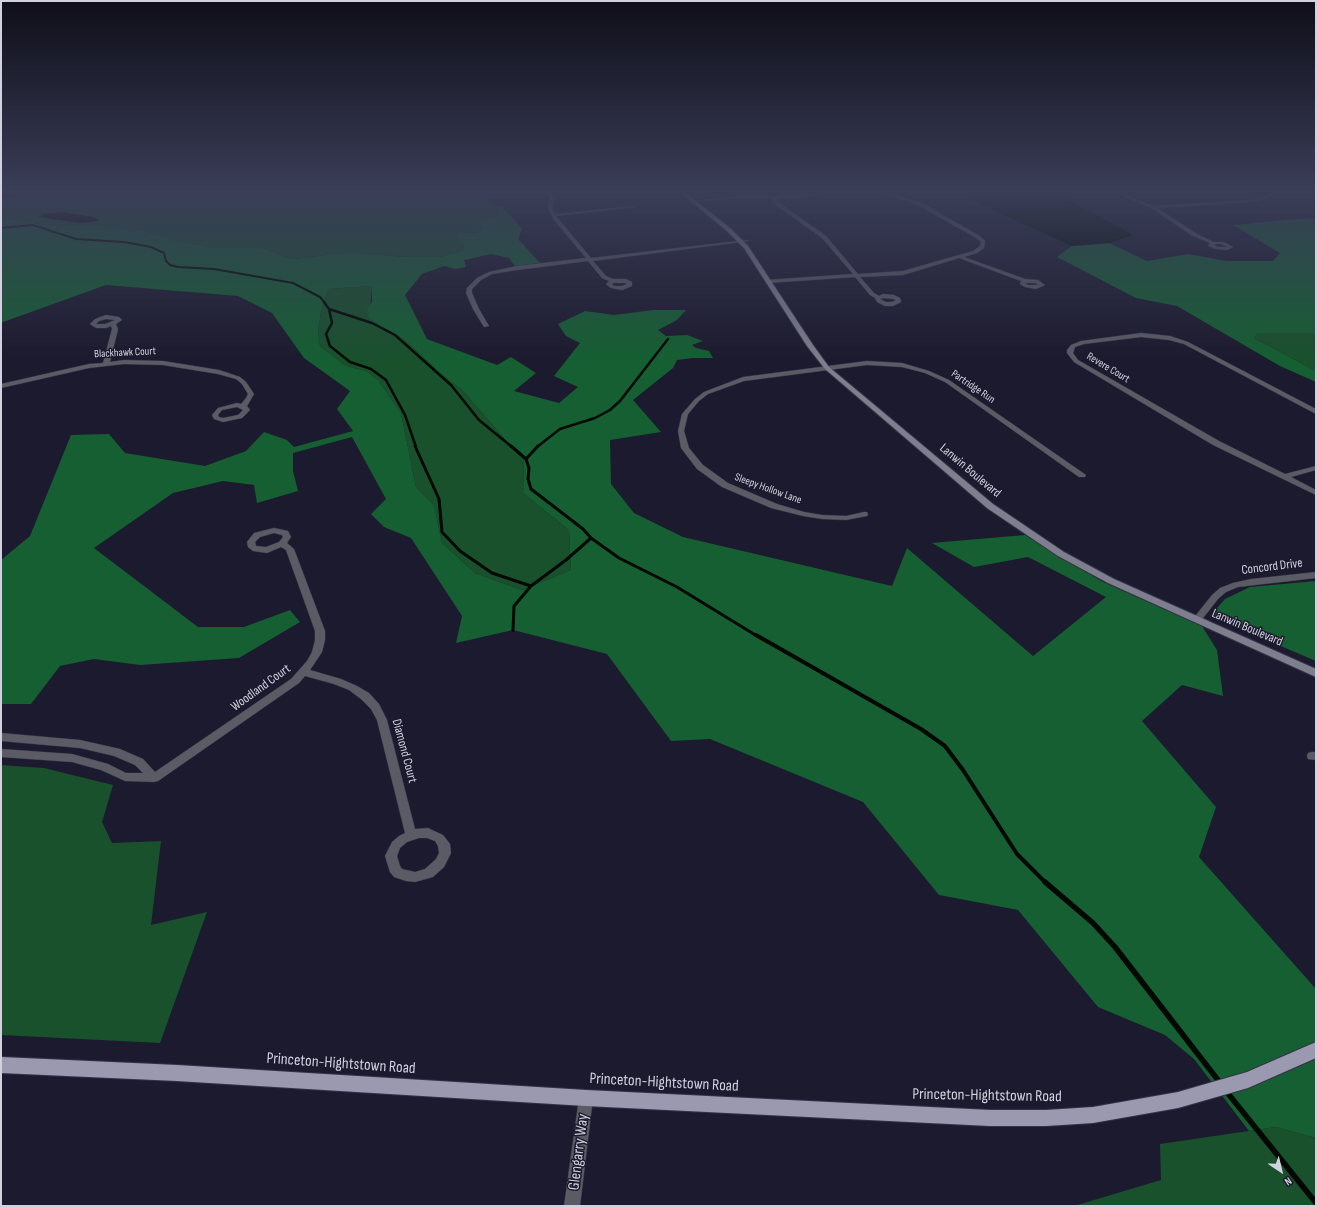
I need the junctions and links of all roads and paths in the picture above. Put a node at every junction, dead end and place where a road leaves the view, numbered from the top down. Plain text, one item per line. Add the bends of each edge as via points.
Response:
1 (581, 249) edge
2 (672, 249) edge
3 (748, 249) edge
4 (834, 249) edge
5 (980, 249) edge
6 (960, 257) junction
7 (589, 259) junction
8 (857, 276) junction
9 (612, 281) dead end
10 (771, 281) junction
11 (1024, 281) dead end
12 (879, 298) dead end
13 (113, 324) dead end
14 (486, 326) dead end
15 (106, 364) junction
16 (831, 367) junction
17 (1, 386) edge
18 (243, 406) dead end
19 (1316, 412) edge
20 (1316, 468) edge
21 (1082, 475) dead end
22 (1284, 477) junction
23 (1316, 492) edge
24 (864, 514) dead end
25 (282, 544) dead end
26 (1316, 575) edge
27 (1199, 618) junction
28 (1316, 666) edge
29 (304, 672) junction
30 (1316, 673) edge
31 (1, 737) edge
32 (1, 753) edge
33 (154, 778) junction
34 (411, 835) junction
35 (1316, 1050) edge
36 (1, 1065) edge
37 (586, 1098) junction
38 (572, 1206) edge

1 - 7 street
2 - 7 street
3 - 10 street, Lanwin Boulevard
4 - 8 street
5 - 6 street
6 - 8 street via 912,271
6 - 11 street
7 - 9 street via 604,278
7 - 14 street via 507,269 478,279 471,286 469,293
8 - 10 street
8 - 12 street via 872,294
10 - 16 street, Lanwin Boulevard via 810,346
13 - 15 street via 116,329
15 - 17 street, Blackhawk Court
15 - 18 street, Blackhawk Court via 163,362 229,374 244,382 249,388 251,394
16 - 21 street, Partridge Run via 867,363 889,364 915,368 938,376
16 - 24 street, Sleepy Hollow Lane via 756,377 717,388 697,400 684,414 682,439 691,458 700,467 710,476 741,493 785,510 815,516 846,518
16 - 27 street, Lanwin Boulevard via 990,506 1025,531 1110,581
19 - 22 street, Revere Court via 1186,343 1170,338 1141,335 1083,342 1070,350 1076,360 1216,443
20 - 22 street
22 - 23 street
25 - 29 street, Woodland Court via 290,549 320,631 317,652
26 - 27 street, Concord Drive via 1236,585 1223,590 1215,597
27 - 28 street, Lanwin Boulevard
27 - 30 street, Lanwin Boulevard
29 - 33 street, Woodland Court via 295,681
29 - 34 street, Diamond Court via 353,688 375,707 382,720
31 - 33 street via 80,744 116,752 139,762
32 - 33 street via 72,758 104,767 124,777
34 - 34 street via 396,845 391,861 398,873 415,877 434,870 445,853 444,844 436,836 428,833
35 - 37 main road, Princeton-Hightstown Road via 1248,1080 1178,1100 1093,1115 990,1118
36 - 37 main road, Princeton-Hightstown Road via 177,1072
37 - 38 street, Glengarry Way

